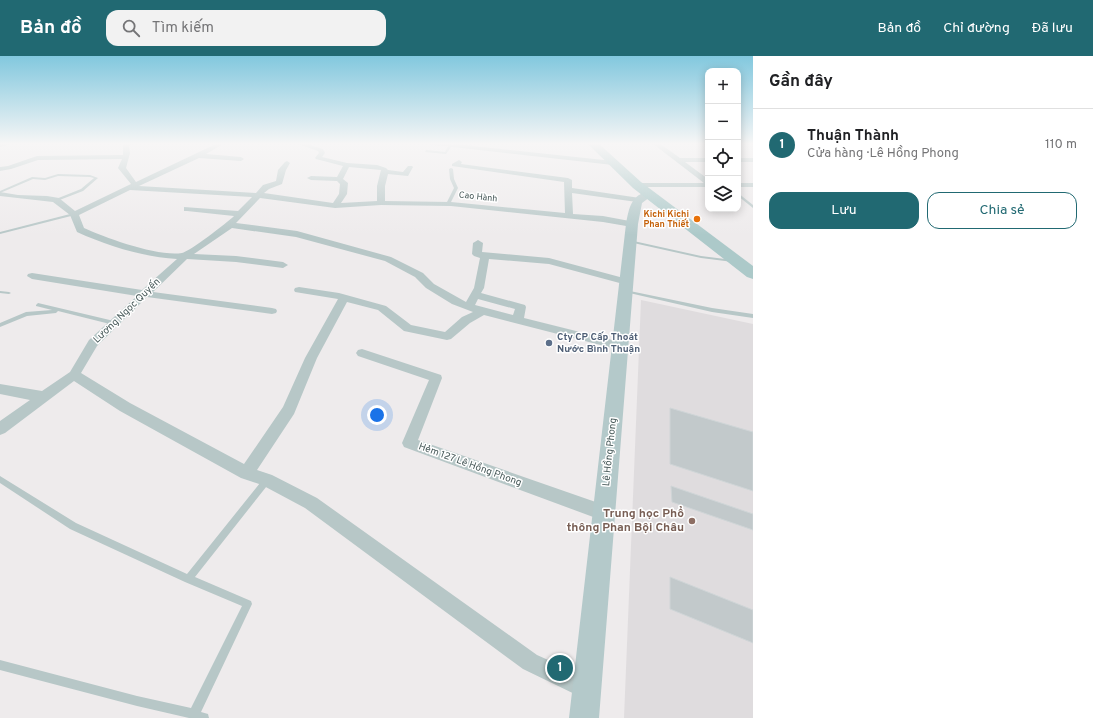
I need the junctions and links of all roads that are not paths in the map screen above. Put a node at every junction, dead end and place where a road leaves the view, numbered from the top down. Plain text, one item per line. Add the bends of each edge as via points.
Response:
1 (125, 174) edge
2 (160, 174) edge
3 (281, 174) edge
4 (343, 174) edge
5 (384, 174) edge
6 (451, 174) edge
7 (525, 174) edge
8 (623, 174) edge
9 (311, 178) dead end
10 (339, 179) junction
11 (705, 185) edge
12 (741, 185) edge
13 (753, 185) edge
14 (132, 187) junction
15 (569, 190) junction
16 (0, 193) edge
17 (641, 193) junction
18 (259, 195) junction
19 (741, 197) edge
20 (57, 200) junction
21 (381, 203) junction
22 (448, 204) junction
23 (335, 206) junction
24 (753, 207) edge
25 (187, 209) dead end
26 (74, 214) junction
27 (242, 214) junction
28 (569, 216) junction
29 (230, 225) junction
30 (0, 233) edge
31 (631, 233) junction
32 (478, 244) dead end
33 (185, 256) junction
34 (485, 256) junction
35 (283, 265) dead end
36 (748, 268) edge
37 (32, 276) dead end
38 (626, 287) junction
39 (299, 290) dead end
40 (0, 292) edge
41 (9, 293) dead end
42 (145, 294) junction
43 (475, 295) junction
44 (344, 298) junction
45 (38, 305) dead end
46 (469, 306) junction
47 (57, 310) junction
48 (484, 310) junction
49 (272, 311) dead end
50 (747, 315) junction
51 (753, 316) edge
52 (518, 319) junction
53 (753, 320) edge
54 (114, 323) junction
55 (0, 325) edge
56 (620, 346) junction
57 (362, 353) dead end
58 (74, 375) junction
59 (0, 389) edge
60 (44, 397) junction
61 (0, 429) edge
62 (246, 473) junction
63 (0, 479) edge
64 (267, 480) junction
65 (604, 513) junction
66 (188, 580) junction
67 (0, 665) edge
68 (587, 689) junction
69 (194, 714) junction
70 (204, 718) edge
71 (584, 718) edge

1 - 14 street
2 - 14 street
3 - 18 street, Lương Ngọc Quyến via 279,182 266,187
4 - 10 street
5 - 21 street via 381,186
6 - 22 lane via 456,188
7 - 15 street via 568,180
8 - 17 main road
9 - 10 street
10 - 23 street via 345,187
11 - 17 street
12 - 13 street
14 - 18 street, Cao Hành
14 - 26 street
15 - 17 street
15 - 28 street
16 - 20 street via 18,198
16 - 20 lane via 33,178 45,179 65,175 96,178 82,190
17 - 31 main road, Lê Hồng Phong
17 - 36 main road
18 - 23 street, Cao Hành
18 - 27 street, Lương Ngọc Quyến
19 - 24 lane
20 - 26 street
21 - 22 street, Cao Hành
21 - 23 street, Cao Hành
22 - 28 street, Cao Hành
25 - 27 street
26 - 30 lane
26 - 33 street via 80,230 89,234 141,251
27 - 29 street, Lương Ngọc Quyến
28 - 31 street, Cao Hành via 603,219
29 - 33 street, Lương Ngọc Quyến
29 - 46 street via 297,234 388,259 419,275 430,286 456,302
31 - 36 lane via 701,257
31 - 38 main road, Lê Hồng Phong
32 - 34 street via 477,254
33 - 35 street
33 - 42 street, Lương Ngọc Quyến
34 - 38 street via 549,261
34 - 43 street via 479,288
37 - 42 street
38 - 50 lane via 712,310
38 - 56 main road, Lê Hồng Phong
39 - 44 street
40 - 41 lane
42 - 49 street
42 - 54 street, Lương Ngọc Quyến
43 - 46 street
43 - 52 street via 521,307
44 - 48 street via 382,308 408,328 447,336 466,320
44 - 62 street via 311,358 289,410
45 - 47 lane
46 - 48 street
47 - 54 lane
47 - 55 lane via 26,314
48 - 52 street
50 - 51 lane
50 - 53 lane
52 - 56 street
54 - 58 street, Lương Ngọc Quyến via 93,343
56 - 65 main road, Lê Hồng Phong
57 - 65 street, Hẻm 127 Lê Hồng Phong via 436,378 409,443
58 - 60 street, Lương Ngọc Quyến
58 - 62 street via 125,407
59 - 60 street
60 - 61 street, Lương Ngọc Quyến
62 - 64 street
63 - 66 lane via 73,526
64 - 66 lane
64 - 68 street via 311,503 530,662
65 - 68 main road, Lê Hồng Phong
66 - 69 lane via 248,604
67 - 69 lane
68 - 71 main road, Lê Hồng Phong
69 - 70 lane

